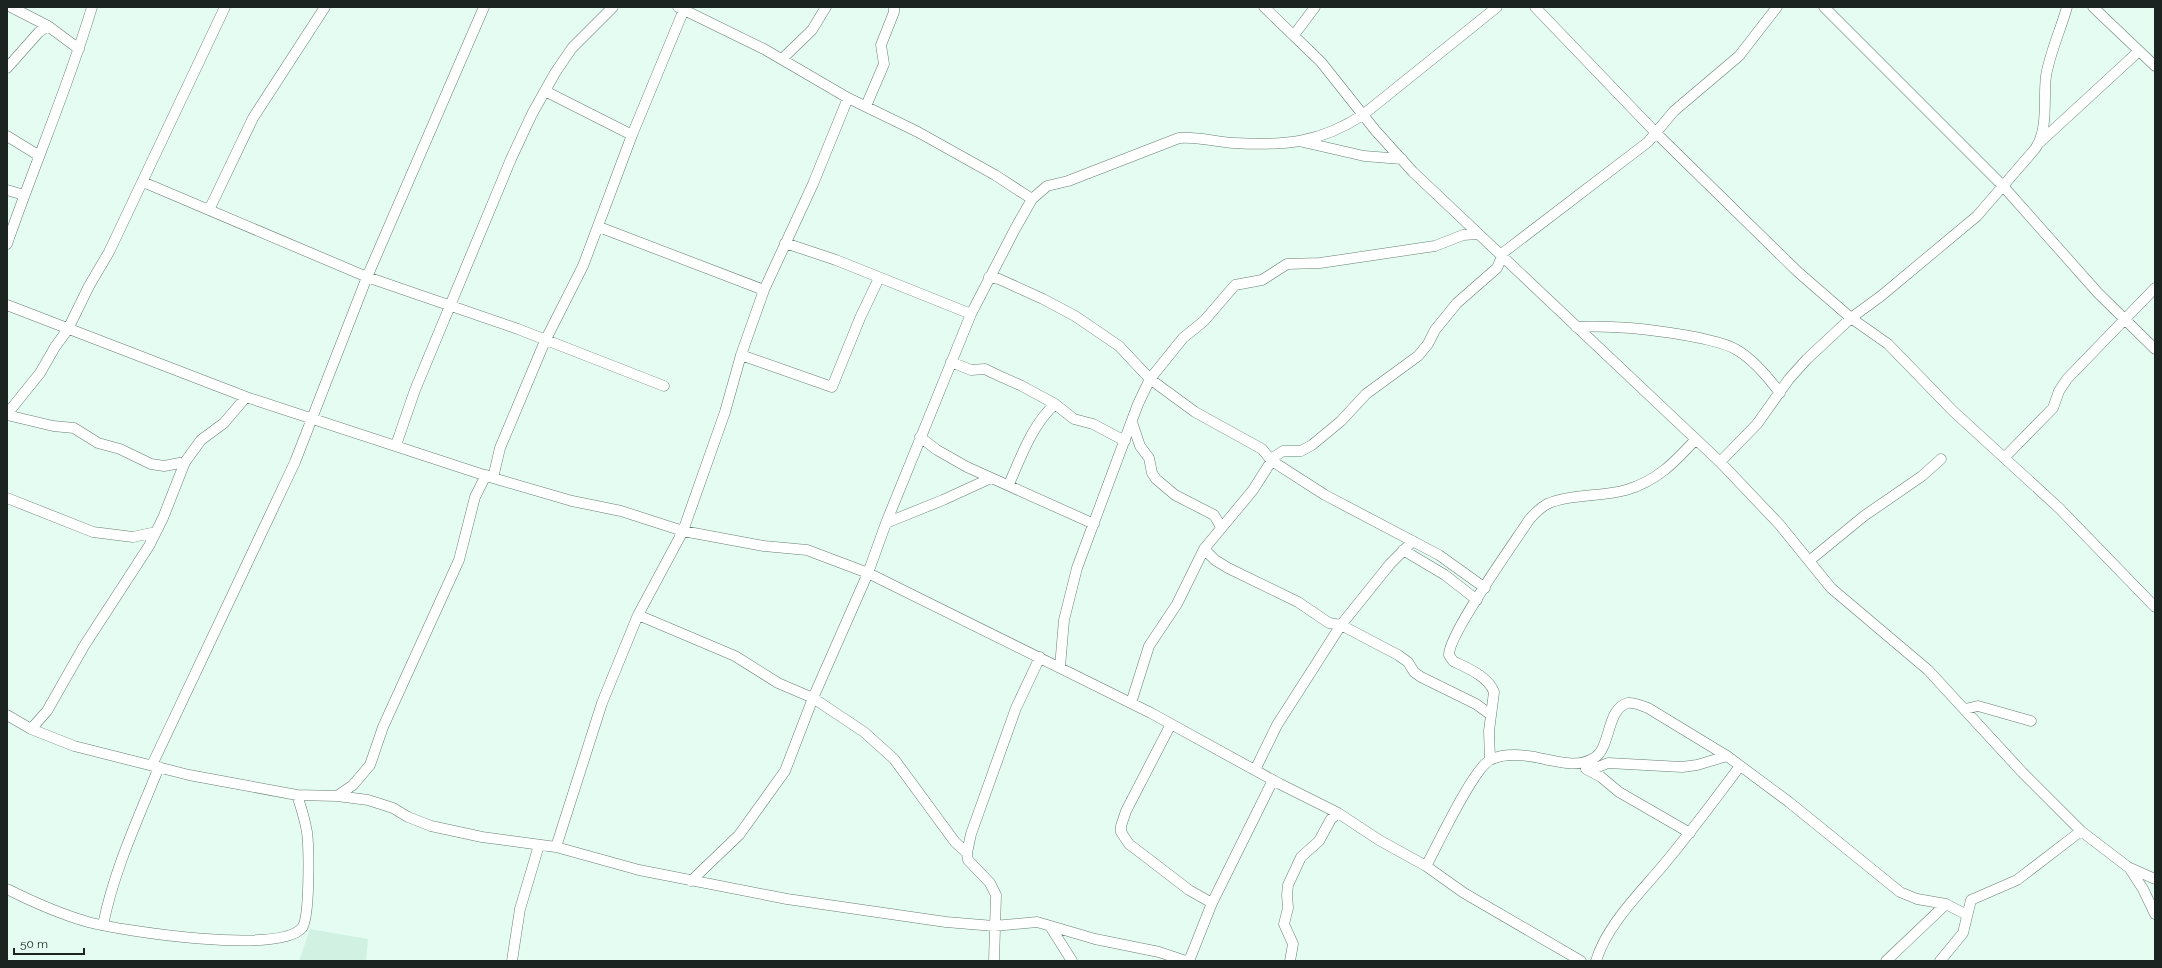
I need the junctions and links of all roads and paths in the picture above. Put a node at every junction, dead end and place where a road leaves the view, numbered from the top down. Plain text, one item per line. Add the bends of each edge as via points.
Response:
1 (11, 7) edge
2 (92, 7) edge
3 (225, 7) edge
4 (326, 7) edge
5 (484, 7) edge
6 (613, 7) edge
7 (826, 7) edge
8 (894, 7) edge
9 (1264, 7) edge
10 (1315, 7) edge
11 (1497, 7) edge
12 (1535, 7) edge
13 (1777, 7) edge
14 (1824, 7) edge
15 (2067, 7) edge
16 (2093, 7) edge
17 (682, 8) edge
18 (48, 26) junction
19 (1294, 35) junction
20 (79, 49) junction
21 (2139, 51) junction
22 (782, 60) junction
23 (2155, 66) edge
24 (7, 68) edge
25 (545, 91) junction
26 (848, 98) junction
27 (866, 106) junction
28 (1364, 114) junction
29 (1656, 133) junction
30 (632, 135) junction
31 (7, 136) edge
32 (1300, 141) junction
33 (2039, 143) junction
34 (38, 155) junction
35 (1402, 158) junction
36 (143, 182) junction
37 (2004, 186) junction
38 (7, 190) edge
39 (24, 195) junction
40 (1032, 199) junction
41 (209, 210) junction
42 (599, 227) junction
43 (1478, 234) junction
44 (785, 243) junction
45 (7, 244) edge
46 (1501, 257) junction
47 (367, 277) junction
48 (989, 277) junction
49 (879, 278) junction
50 (2155, 288) edge
51 (764, 290) junction
52 (7, 305) edge
53 (450, 306) junction
54 (971, 314) junction
55 (1851, 318) junction
56 (2126, 319) junction
57 (1576, 327) junction
58 (68, 329) junction
59 (545, 341) junction
60 (2155, 349) edge
61 (741, 355) junction
62 (951, 362) junction
63 (1150, 379) junction
64 (664, 386) dead end
65 (1780, 393) junction
66 (246, 397) junction
67 (1055, 404) junction
68 (7, 415) edge
69 (312, 418) junction
70 (1132, 422) junction
71 (920, 437) junction
72 (1696, 439) junction
73 (1125, 441) junction
74 (396, 445) junction
75 (2005, 457) junction
76 (1941, 459) dead end
77 (1272, 460) junction
78 (185, 462) junction
79 (1720, 462) junction
80 (490, 476) junction
81 (991, 478) junction
82 (1009, 484) junction
83 (7, 498) edge
84 (886, 523) junction
85 (1094, 524) junction
86 (1221, 527) junction
87 (682, 531) junction
88 (156, 532) junction
89 (1413, 541) junction
90 (1204, 549) junction
91 (1403, 550) junction
92 (1809, 560) junction
93 (868, 573) junction
94 (1485, 588) junction
95 (1477, 600) junction
96 (2155, 607) edge
97 (638, 616) junction
98 (1341, 625) junction
99 (1040, 657) junction
100 (1060, 667) junction
101 (813, 698) junction
102 (1131, 703) junction
103 (1965, 709) junction
104 (1491, 715) junction
105 (8, 718) edge
106 (2031, 721) dead end
107 (1171, 724) junction
108 (31, 729) junction
109 (1727, 756) junction
110 (1490, 760) junction
111 (1572, 765) junction
112 (155, 766) junction
113 (1740, 766) junction
114 (1255, 770) junction
115 (1591, 770) junction
116 (1273, 780) junction
117 (297, 794) junction
118 (337, 796) junction
119 (1338, 813) junction
120 (2081, 831) junction
121 (1690, 833) junction
122 (539, 844) junction
123 (556, 847) junction
124 (967, 853) junction
125 (1426, 866) junction
126 (2128, 867) junction
127 (2155, 880) edge
128 (691, 881) junction
129 (7, 889) edge
130 (1212, 902) junction
131 (1946, 904) junction
132 (2155, 914) edge
133 (1967, 915) junction
134 (103, 925) junction
135 (994, 926) junction
136 (1050, 926) junction
137 (512, 961) edge
138 (994, 961) edge
139 (1072, 961) edge
140 (1188, 961) edge
141 (1290, 961) edge
142 (1581, 961) edge
143 (1596, 961) edge
144 (1886, 961) edge
145 (1940, 961) edge

1 - 18 street
2 - 20 street
3 - 36 street
4 - 41 street via 253,118
5 - 47 street
6 - 25 street via 572,48
7 - 22 street via 812,30
8 - 27 street via 881,45 884,64
9 - 19 street
10 - 19 street
11 - 28 street
12 - 29 street
13 - 29 street via 1738,56 1674,111
14 - 37 street
15 - 33 street via 2048,68
16 - 21 street
17 - 22 street
17 - 30 street
18 - 20 street
18 - 24 street via 39,32
19 - 28 street via 1321,62
20 - 34 street
21 - 23 street
21 - 33 street
22 - 26 street
25 - 30 street
25 - 53 street via 511,159
26 - 27 street
26 - 44 street via 813,184
27 - 40 street via 995,175
28 - 32 street via 1342,129
28 - 35 street via 1375,130
29 - 46 street via 1640,149 1508,249
29 - 55 street via 1798,272
30 - 42 street
31 - 34 street
32 - 35 street via 1364,156
32 - 40 street via 1271,145 1180,138 1068,181 1047,186
33 - 37 street
34 - 39 street
35 - 43 street via 1413,172
36 - 41 street
36 - 58 street
37 - 55 street via 1977,216
37 - 56 street via 2098,293
38 - 39 street
39 - 45 street
40 - 48 street
41 - 47 street
42 - 51 street
42 - 59 street via 572,290
43 - 46 street
43 - 63 street via 1463,235 1435,246 1320,263 1287,264 1262,280 1235,285 1204,321 1183,338
44 - 49 street
44 - 51 street
46 - 57 street
46 - 77 street via 1497,268 1457,303 1418,356 1366,394 1341,421 1312,445 1301,451 1283,451
47 - 53 street
47 - 69 street
48 - 54 street
48 - 63 street via 999,279 1075,316 1119,346
49 - 54 street
49 - 61 street via 832,387
50 - 56 street
51 - 61 street
52 - 58 street
53 - 59 street
53 - 74 street via 415,390
54 - 62 street
55 - 65 street via 1807,359
55 - 75 street via 1888,344 1954,411
56 - 60 street
56 - 75 street via 2067,379 2053,408
57 - 65 street via 1648,329 1728,344 1745,355
57 - 72 street
58 - 66 street
58 - 68 street via 40,373
59 - 64 street
59 - 80 street
61 - 87 street via 725,412
62 - 67 street via 971,370 988,370
62 - 71 street
63 - 70 street
63 - 77 street via 1205,418 1262,449
65 - 79 street via 1757,424
66 - 69 street
66 - 78 street via 228,419 201,440
67 - 73 street via 1074,419 1093,424
67 - 82 street via 1035,430
68 - 78 street via 53,426 74,428 98,442 151,464 164,466
69 - 74 street
69 - 112 street via 295,462
70 - 73 street
70 - 86 street via 1156,479 1175,495 1214,515
71 - 81 street via 947,456
71 - 84 street
72 - 79 street
72 - 94 street via 1664,472 1627,490 1561,501 1541,508 1529,520
73 - 85 street
74 - 80 street
75 - 96 street via 2059,508
76 - 92 street
77 - 86 street via 1253,490
77 - 89 street via 1358,513
78 - 88 street
79 - 92 street
80 - 87 street via 572,501 621,511
80 - 118 street via 475,497 459,560 383,727 370,765 353,785
81 - 82 street
81 - 84 street
82 - 85 street
83 - 88 street via 93,532 133,537
84 - 93 street
85 - 100 street via 1077,568 1064,620
86 - 90 street
87 - 93 street via 764,546 807,550
87 - 97 street
88 - 108 street via 144,555 80,652 47,711
89 - 91 street
89 - 94 street via 1440,555
90 - 98 street via 1228,568 1298,602 1329,623
90 - 102 street via 1177,604 1149,646
91 - 95 street via 1444,575
91 - 98 street
92 - 103 street via 1831,588 1928,670
93 - 99 street
93 - 101 street
94 - 95 street
95 - 104 street via 1452,641 1449,655 1453,661 1475,672 1490,685 1494,692
97 - 101 street via 735,656 778,683
97 - 123 street via 595,722
98 - 104 street via 1398,655 1421,677 1476,704
98 - 114 street via 1277,725
99 - 100 street
99 - 124 street via 1016,708 971,834
100 - 102 street
101 - 124 street via 864,732 884,749 955,842
101 - 128 street via 780,780 739,835
102 - 107 street
103 - 106 street via 1978,706
103 - 120 street via 2022,772
104 - 110 street
105 - 108 street
107 - 114 street
107 - 130 street via 1132,798 1121,832 1130,844 1189,890
108 - 112 street via 74,746
109 - 111 street via 1648,708 1627,703 1615,714 1598,756
109 - 113 street
109 - 115 street via 1689,766 1608,763
110 - 111 street via 1517,755
110 - 125 street via 1468,787
111 - 115 street
112 - 117 street via 206,779
112 - 134 street via 112,888
113 - 121 street
113 - 131 street via 1900,892 1917,899
114 - 116 street
115 - 121 street via 1619,792
116 - 119 street
116 - 130 street
117 - 118 street
117 - 134 street via 307,832 308,851 306,917 298,932 242,942 147,933
118 - 122 street via 381,803 419,822 452,830
119 - 125 street
119 - 141 street via 1331,819 1319,841 1301,858 1288,885 1288,908 1284,924 1293,944
120 - 126 street
120 - 133 street via 2017,880 1972,899
121 - 143 street via 1610,931
122 - 123 street
122 - 137 street via 520,909
123 - 128 street via 639,870
124 - 135 street via 968,860 994,889 997,903
125 - 142 street via 1464,893
126 - 127 street
126 - 132 street via 2143,889
128 - 135 street via 912,918
129 - 134 street via 54,911
130 - 140 street
131 - 133 street
131 - 144 street
133 - 145 street via 1963,933
135 - 136 street via 1030,922
135 - 138 street
136 - 139 street
136 - 140 street

